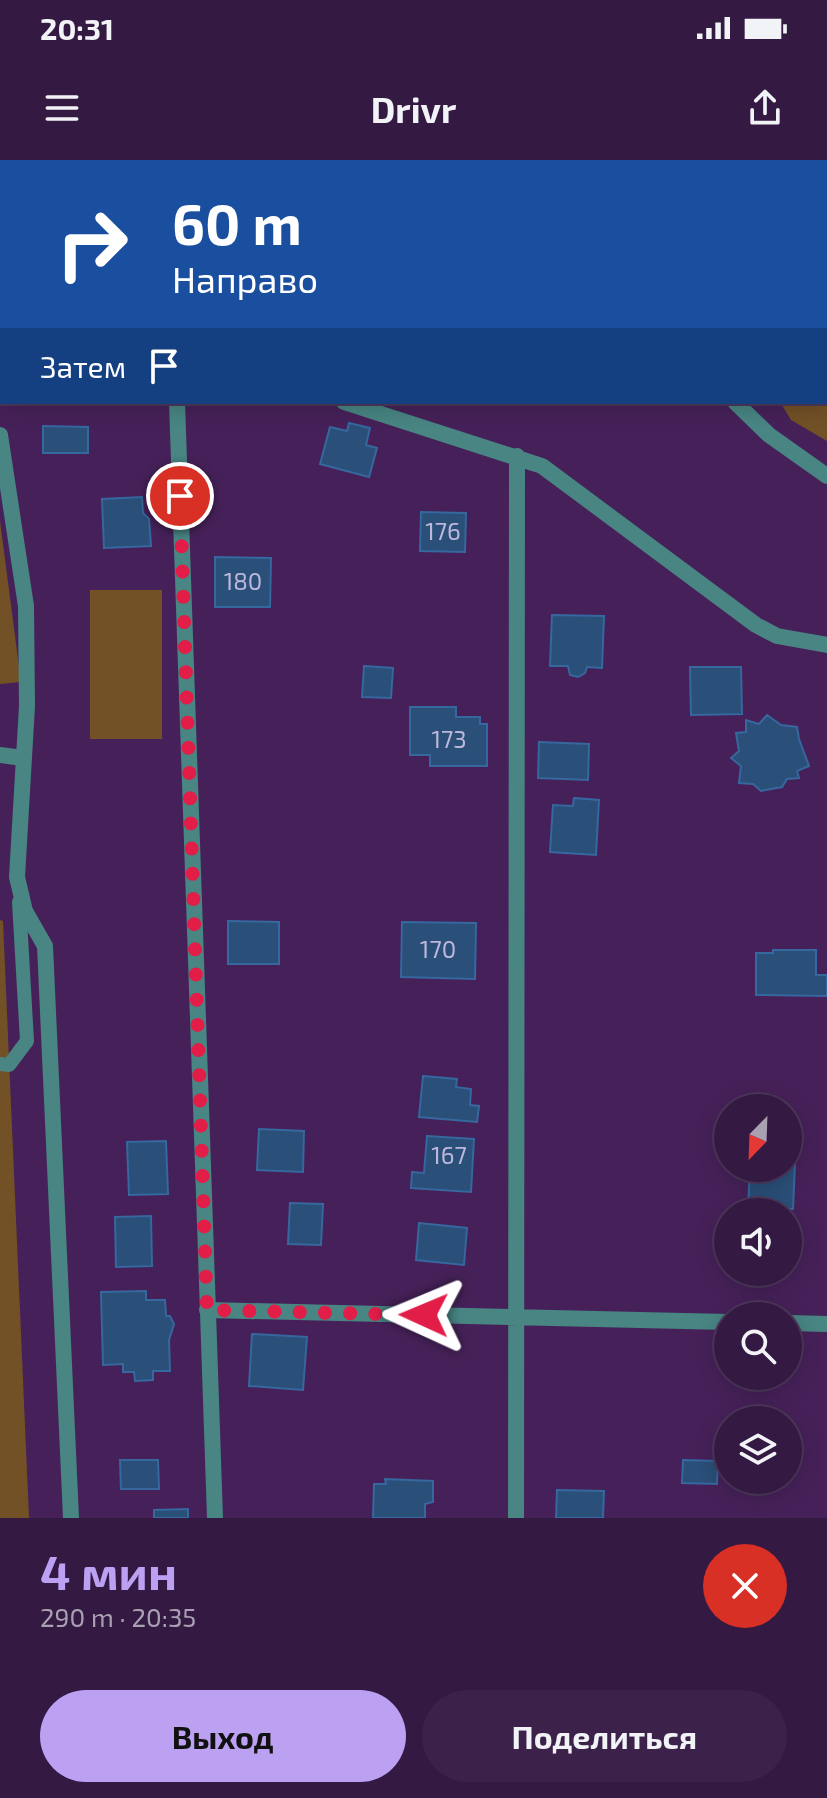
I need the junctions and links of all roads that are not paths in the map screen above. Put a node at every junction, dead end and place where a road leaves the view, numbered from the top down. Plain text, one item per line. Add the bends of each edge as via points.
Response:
1 (177, 404) edge
2 (350, 404) edge
3 (737, 404) edge
4 (0, 435) edge
5 (517, 456) junction
6 (827, 476) edge
7 (827, 645) edge
8 (0, 755) edge
9 (23, 758) junction
10 (17, 877) junction
11 (0, 1064) edge
12 (207, 1310) junction
13 (517, 1317) junction
14 (714, 1322) edge
15 (802, 1323) edge
16 (827, 1324) edge
17 (71, 1518) edge
18 (215, 1518) edge
19 (516, 1518) edge

1 - 12 street
2 - 5 street
3 - 6 street via 769,435
4 - 9 street via 26,606
5 - 7 street via 542,466 756,625 777,636
5 - 13 street
8 - 9 street
9 - 10 street
10 - 11 lane via 27,1041 9,1065
10 - 17 street via 25,911 45,946
12 - 13 street
12 - 18 street
13 - 14 street
13 - 19 street
15 - 16 street

